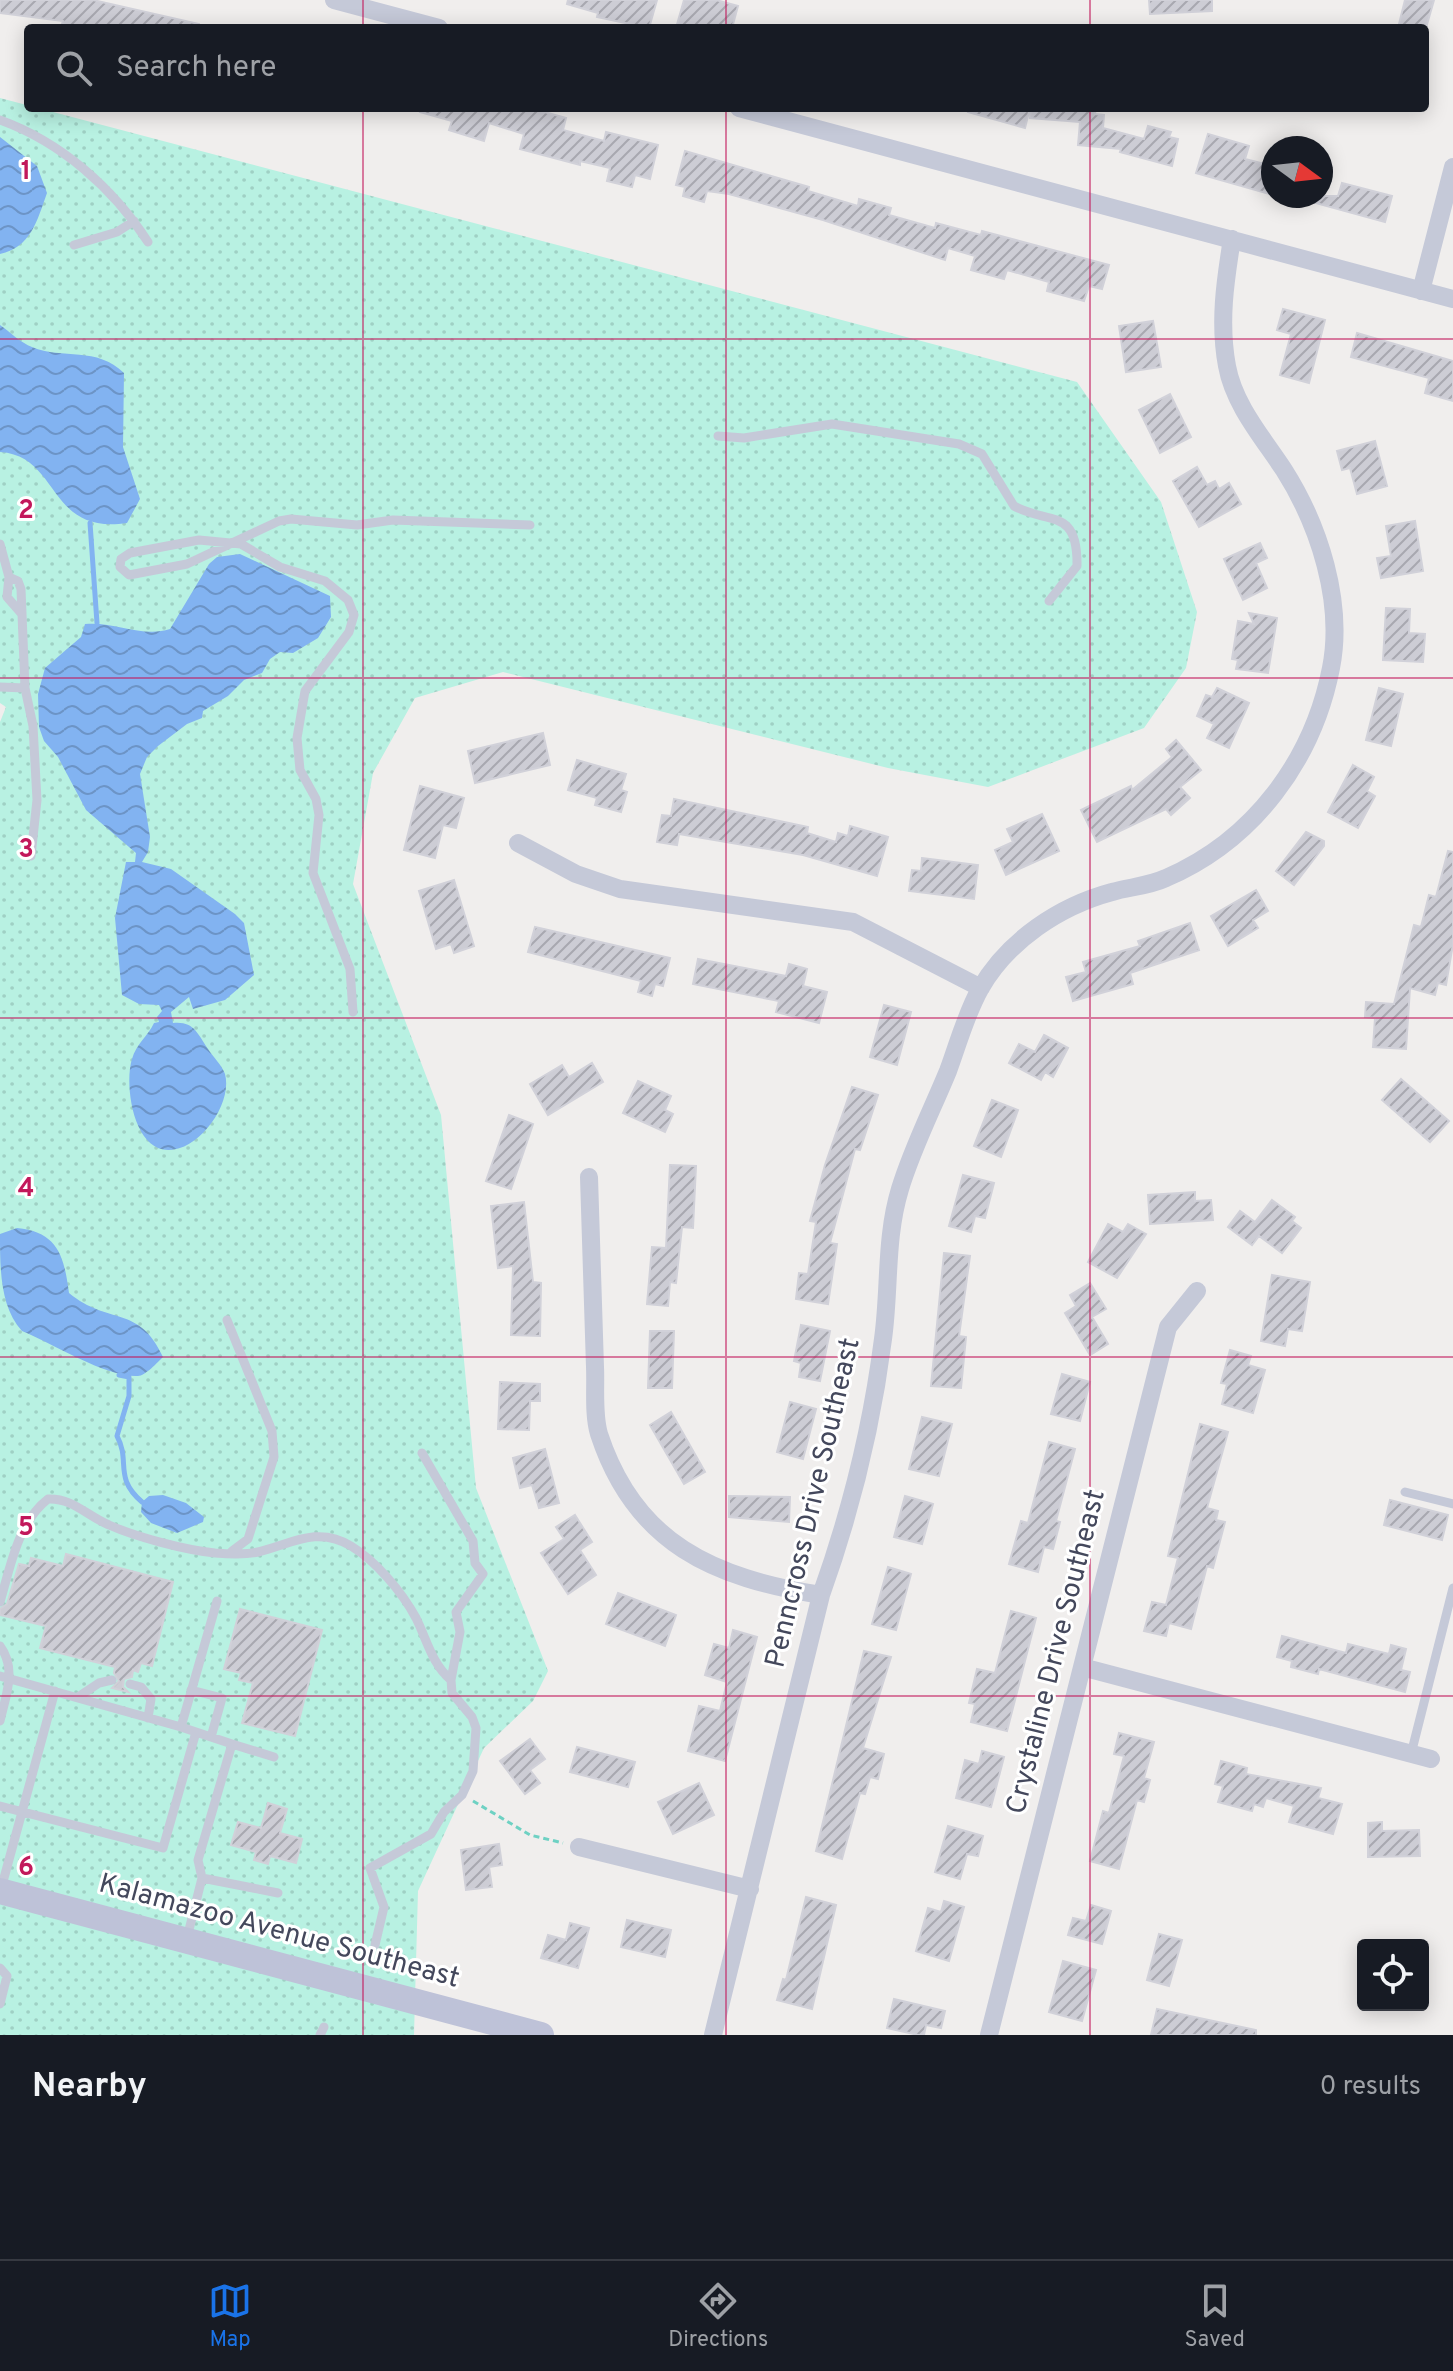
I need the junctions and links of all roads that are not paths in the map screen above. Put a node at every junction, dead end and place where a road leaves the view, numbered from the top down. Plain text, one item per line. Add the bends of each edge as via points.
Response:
1 (334, 0) edge
2 (424, 24) edge
3 (754, 112) edge
4 (0, 120) edge
5 (1453, 167) edge
6 (134, 221) junction
7 (1232, 239) junction
8 (148, 242) dead end
9 (74, 245) dead end
10 (1421, 291) junction
11 (1453, 299) edge
12 (718, 436) dead end
13 (530, 525) dead end
14 (0, 544) edge
15 (229, 545) junction
16 (9, 577) junction
17 (1049, 601) dead end
18 (21, 613) junction
19 (0, 687) edge
20 (25, 688) junction
21 (518, 843) dead end
22 (31, 856) dead end
23 (981, 988) junction
24 (353, 1012) dead end
25 (589, 1177) dead end
26 (1197, 1291) dead end
27 (227, 1320) dead end
28 (422, 1453) dead end
29 (1405, 1492) dead end
30 (1453, 1504) edge
31 (229, 1553) junction
32 (1453, 1588) edge
33 (821, 1595) junction
34 (217, 1601) dead end
35 (0, 1602) edge
36 (0, 1646) edge
37 (1082, 1667) junction
38 (5, 1678) edge
39 (112, 1680) dead end
40 (451, 1680) junction
41 (130, 1684) dead end
42 (191, 1690) junction
43 (55, 1691) junction
44 (78, 1697) junction
45 (148, 1718) junction
46 (0, 1721) edge
47 (181, 1727) junction
48 (196, 1732) junction
49 (211, 1737) junction
50 (232, 1744) junction
51 (1411, 1754) junction
52 (274, 1757) dead end
53 (1431, 1759) dead end
54 (0, 1806) edge
55 (22, 1812) junction
56 (579, 1847) road end
57 (202, 1878) junction
58 (750, 1889) junction
59 (0, 1892) edge
60 (278, 1893) dead end
61 (186, 1941) junction
62 (375, 1945) dead end
63 (0, 1968) edge
64 (0, 2004) edge
65 (541, 2035) edge
66 (713, 2035) edge
67 (989, 2035) edge

1 - 2 street
3 - 7 street
4 - 6 lane via 67,156 117,198
5 - 10 street
6 - 8 lane
6 - 9 lane
7 - 10 street
7 - 23 street, Penncross Drive Southeast via 1222,304 1227,369 1259,436 1307,509 1324,559 1332,603 1333,662 1321,713 1300,760 1239,832 1164,880 1065,908 1029,933
10 - 11 street
12 - 17 lane via 744,438 832,424 953,442 982,454 1014,506 1057,517 1071,533 1077,566
13 - 15 lane via 393,520 357,525 291,519
14 - 16 lane
15 - 15 lane via 165,570 129,575 120,567 130,553 199,540
15 - 24 lane via 241,544 280,567 325,581 348,600 354,615 349,632 305,691 297,738 300,770 319,815 313,873 350,969
16 - 18 lane via 7,597
16 - 18 lane via 21,589
18 - 20 lane
19 - 20 lane
20 - 22 lane via 37,800
21 - 23 street via 576,874 620,889 853,922
23 - 33 street, Penncross Drive Southeast via 900,1190 887,1264 884,1338 837,1550
25 - 33 street via 598,1431 621,1486 648,1523 680,1550 766,1586
26 - 37 street, Crystaline Drive Southeast via 1168,1327
27 - 31 lane via 272,1431 274,1457 248,1539
28 - 40 lane via 473,1541 475,1563 483,1574 456,1612 460,1632
29 - 30 lane
31 - 35 lane via 185,1547 108,1525 61,1499 48,1499 29,1520 13,1554
31 - 40 lane via 256,1553 296,1537 349,1544 404,1596 437,1668
32 - 51 lane
33 - 58 street, Penncross Drive Southeast
34 - 42 lane
36 - 38 lane via 10,1665
37 - 51 street
37 - 67 street, Crystaline Drive Southeast
38 - 43 lane
38 - 46 lane
39 - 44 lane
40 - 62 lane via 452,1693 472,1717 478,1737 473,1771 462,1795 431,1834 370,1868 384,1907
41 - 45 lane via 151,1699
42 - 47 lane
42 - 49 lane via 222,1698
43 - 44 lane
43 - 55 lane
44 - 45 lane
45 - 47 lane
47 - 48 lane
48 - 49 lane
48 - 55 lane via 163,1848
49 - 50 lane
50 - 52 lane
50 - 57 lane via 198,1860
51 - 53 street
54 - 55 lane
55 - 59 lane
56 - 58 street
57 - 60 lane
57 - 61 lane
58 - 66 street, Penncross Drive Southeast
59 - 61 street, Kalamazoo Avenue Southeast
61 - 65 street, Kalamazoo Avenue Southeast
63 - 64 lane via 7,1976

